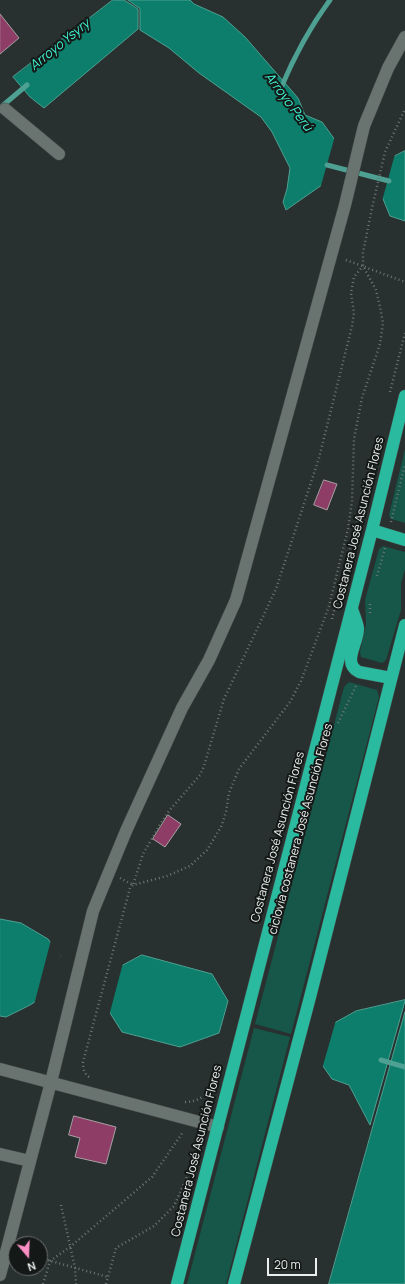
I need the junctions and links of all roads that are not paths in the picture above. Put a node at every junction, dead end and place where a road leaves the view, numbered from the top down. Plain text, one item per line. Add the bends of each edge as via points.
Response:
1 (405, 37) edge
2 (5, 109) dead end
3 (59, 154) dead end
4 (405, 396) edge
5 (372, 530) junction
6 (405, 540) edge
7 (352, 609) junction
8 (405, 625) edge
9 (391, 678) junction
10 (0, 1069) edge
11 (50, 1082) junction
12 (218, 1127) junction
13 (0, 1154) edge
14 (30, 1161) junction
15 (1, 1268) edge
16 (177, 1284) edge
17 (234, 1284) edge

1 - 11 street via 388,68 364,126 345,205 236,600 209,660 182,708 93,910
2 - 3 street
4 - 5 highway, Costanera José Asunción Flores
5 - 6 highway
5 - 7 highway, Costanera José Asunción Flores
7 - 9 highway via 358,628 351,662 355,670
7 - 12 highway, Costanera José Asunción Flores
8 - 9 highway
9 - 17 highway
10 - 11 street
11 - 12 street
11 - 14 street
12 - 16 highway, Costanera José Asunción Flores
13 - 14 street
14 - 15 street

